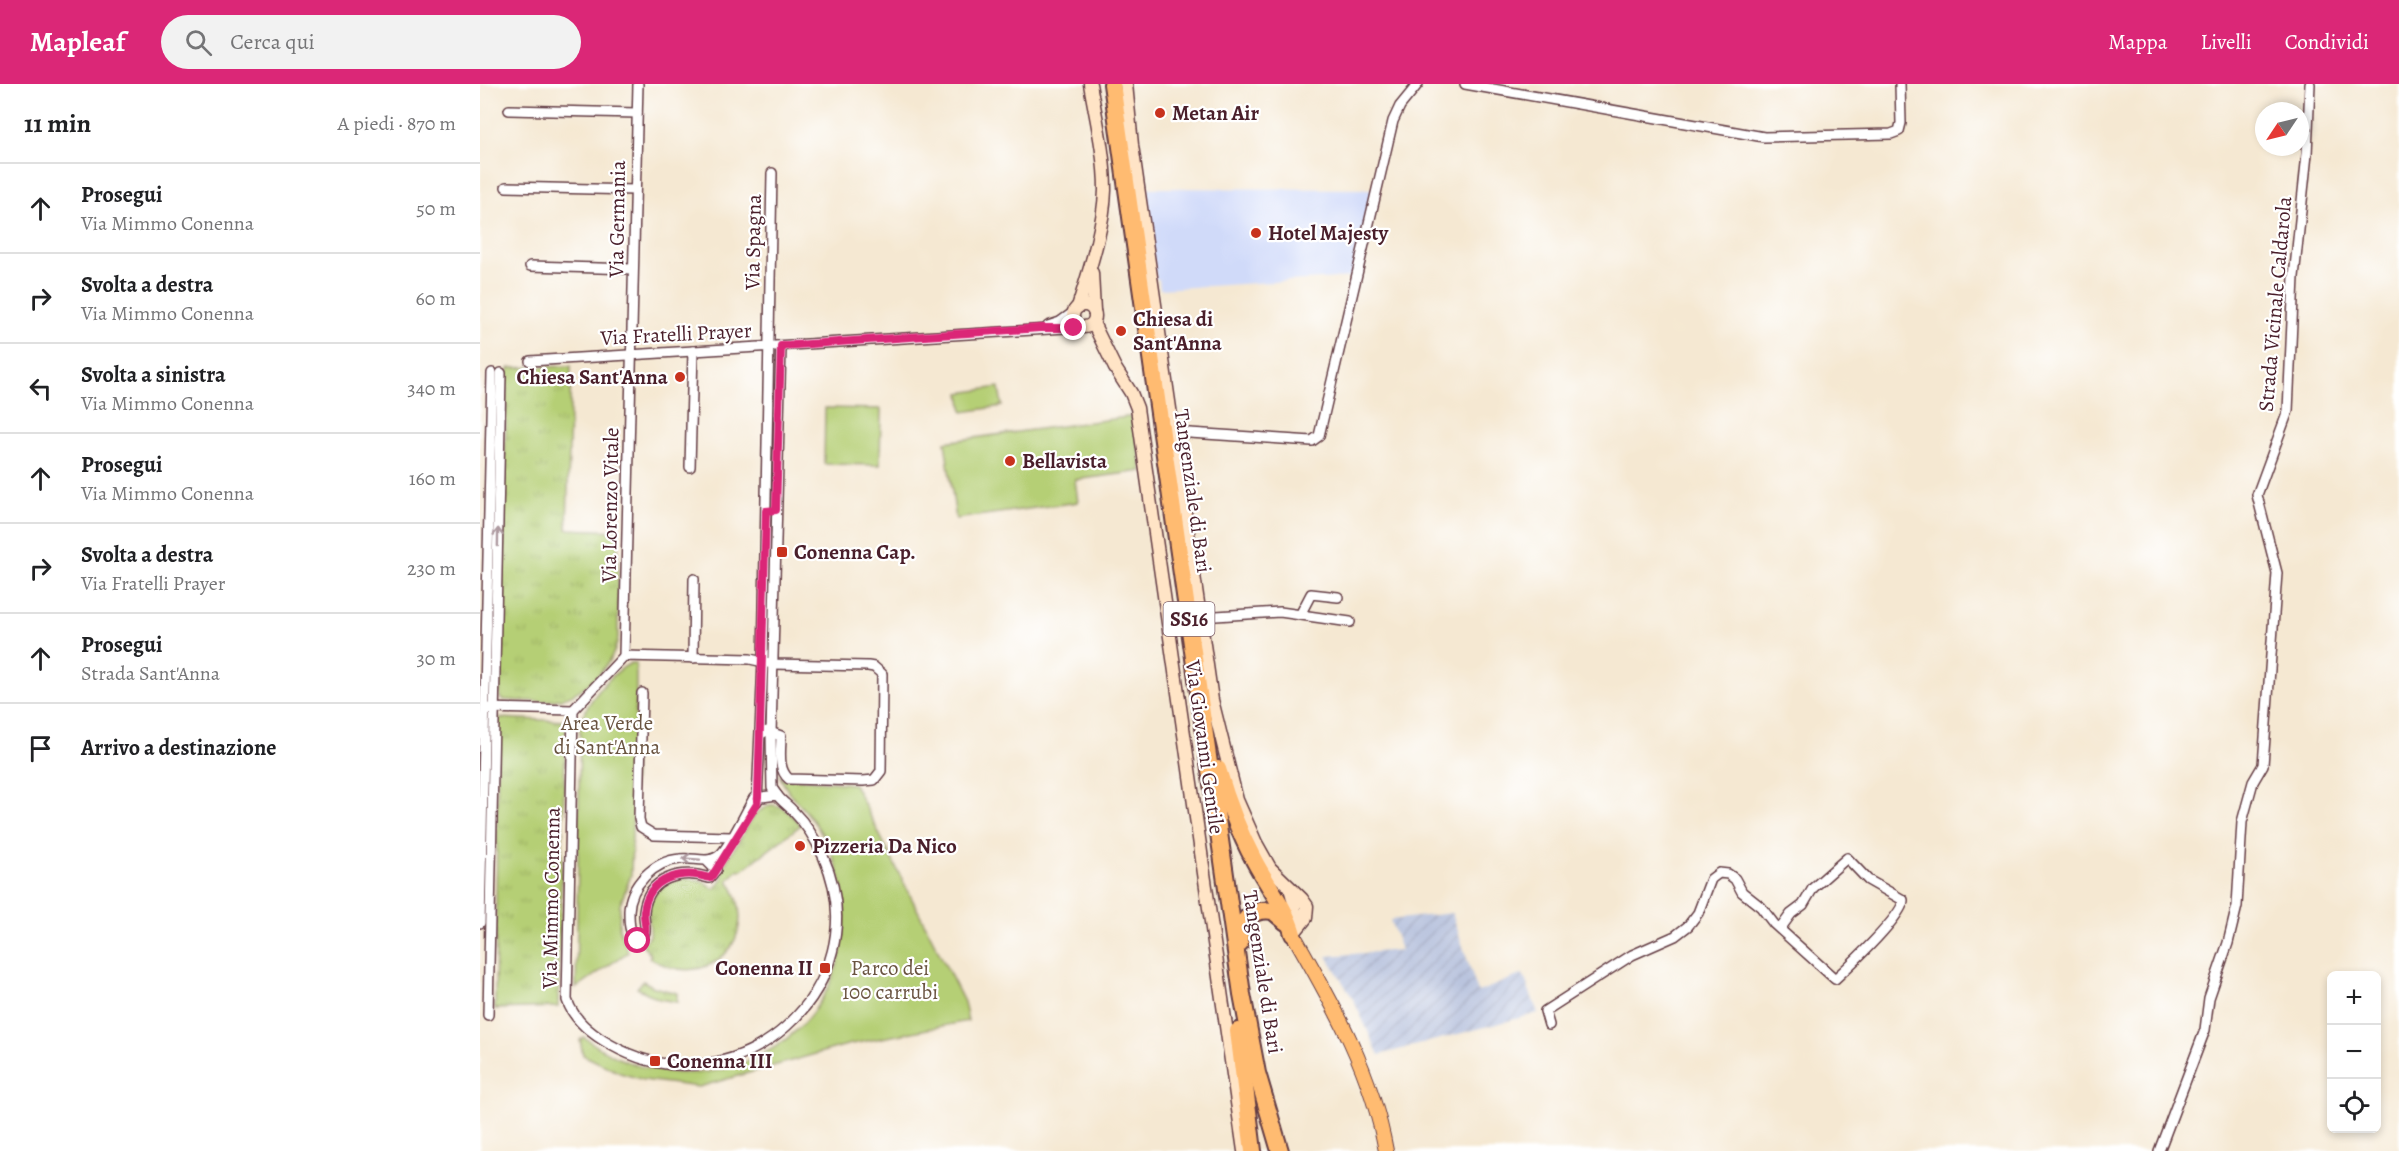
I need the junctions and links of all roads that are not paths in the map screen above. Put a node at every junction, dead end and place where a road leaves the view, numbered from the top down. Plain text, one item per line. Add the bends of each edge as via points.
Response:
1 (638, 84) edge
2 (1090, 84) edge
3 (1102, 84) edge
4 (1112, 84) edge
5 (1126, 84) edge
6 (1418, 84) edge
7 (1465, 84) edge
8 (1900, 84) edge
9 (2310, 84) edge
10 (509, 110) dead end
11 (637, 113) junction
12 (772, 173) dead end
13 (506, 187) dead end
14 (635, 190) junction
15 (1092, 262) junction
16 (531, 266) dead end
17 (633, 269) junction
18 (1076, 309) junction
19 (1090, 320) junction
20 (1040, 328) junction
21 (781, 346) junction
22 (770, 347) junction
23 (693, 351) junction
24 (632, 355) junction
25 (530, 361) dead end
26 (496, 373) dead end
27 (1174, 432) junction
28 (690, 467) dead end
29 (766, 497) junction
30 (777, 498) junction
31 (776, 510) junction
32 (766, 511) junction
33 (694, 579) dead end
34 (1338, 597) dead end
35 (1300, 615) junction
36 (1200, 617) junction
37 (1350, 622) dead end
38 (624, 656) junction
39 (693, 658) junction
40 (763, 661) junction
41 (773, 664) junction
42 (642, 693) dead end
43 (490, 708) junction
44 (573, 710) junction
45 (772, 713) junction
46 (761, 715) junction
47 (1203, 720) junction
48 (761, 734) junction
49 (771, 734) junction
50 (777, 795) junction
51 (758, 797) junction
52 (731, 837) junction
53 (707, 861) junction
54 (716, 870) junction
55 (480, 923) edge
56 (1296, 929) junction
57 (1780, 929) junction
58 (1242, 994) junction
59 (488, 1015) dead end
60 (1549, 1025) dead end
61 (1238, 1031) junction
62 (1244, 1151) edge
63 (1253, 1151) edge
64 (1270, 1151) edge
65 (1280, 1151) edge
66 (1386, 1151) edge
67 (2158, 1151) edge

1 - 11 street, Via Germania
2 - 15 street via 1105,189
3 - 61 highway, Tangenziale di Bari / SS16
4 - 47 highway, Tangenziale di Bari / SS16
5 - 27 street
6 - 27 street via 1393,121 1319,436 1312,441
7 - 8 street via 1764,137 1899,131
9 - 67 street, Strada Vicinale Caldarola via 2294,277 2288,411 2258,495 2277,573 2263,765 2253,782 2242,822 2237,906 2229,943 2208,998 2205,1030
10 - 11 street
11 - 14 street, Via Germania
12 - 22 street, Via Spagna
13 - 14 street
14 - 17 street, Via Germania
15 - 18 street
15 - 19 street
16 - 17 street
17 - 24 street, Via Germania
18 - 19 street, Via Giovanni Gentile via 1074,319
18 - 19 street via 1089,306
18 - 20 street via 1060,322
19 - 20 street via 1052,330
19 - 62 street, Via Giovanni Gentile via 1137,408
20 - 21 street, Via Fratelli Prayer
21 - 22 street, Via Fratelli Prayer
21 - 30 street
22 - 23 street, Via Fratelli Prayer
22 - 29 street
23 - 24 street, Via Fratelli Prayer
23 - 28 street
24 - 25 street, Via Fratelli Prayer
24 - 38 street, Via Lorenzo Vitale
26 - 43 street
27 - 36 street
29 - 30 street
29 - 32 street
30 - 31 street
31 - 32 street
31 - 41 street
32 - 40 street
33 - 39 street
34 - 35 street via 1311,594
35 - 36 street via 1280,612
35 - 37 street
36 - 56 street via 1212,700 1237,800 1270,868 1307,906 1306,918
38 - 39 street
38 - 44 street
39 - 40 street
40 - 41 street
40 - 46 street
41 - 45 street
41 - 49 street via 868,666 879,670 883,680 881,771 868,781 789,778 781,768 781,736
42 - 52 street via 641,827 654,835
43 - 44 street
43 - 55 street
43 - 59 street
44 - 50 street, Via Mimmo Conenna via 567,1000 573,1014 591,1032 631,1055 655,1062 693,1065 746,1054 768,1042 794,1019 818,987 835,934 832,885 812,835
45 - 46 street via 767,717
45 - 49 street
46 - 48 street
47 - 56 highway, SS16 via 1210,729 1221,778 1239,828
47 - 58 highway, Tangenziale di Bari / SS16
48 - 49 street
48 - 51 street
49 - 50 street via 772,788
50 - 51 street
51 - 52 street
51 - 54 street
52 - 53 street via 720,855
53 - 54 street
53 -> 54 street via 670,860 643,879 630,906 633,937 638,941 644,938 647,900 660,884 678,874 710,878
56 - 58 highway via 1273,911 1259,911 1247,917 1240,930 1245,980
56 - 66 main road via 1360,1060
57 - 57 street via 1835,979 1888,926 1904,900 1868,880 1847,858 1813,888
57 - 60 street via 1742,892 1735,879 1719,873 1711,879 1698,913 1688,926 1623,961 1545,1011
58 - 65 highway, Tangenziale di Bari / SS16 via 1257,1073
61 - 63 highway
61 - 64 highway, Tangenziale di Bari / SS16

